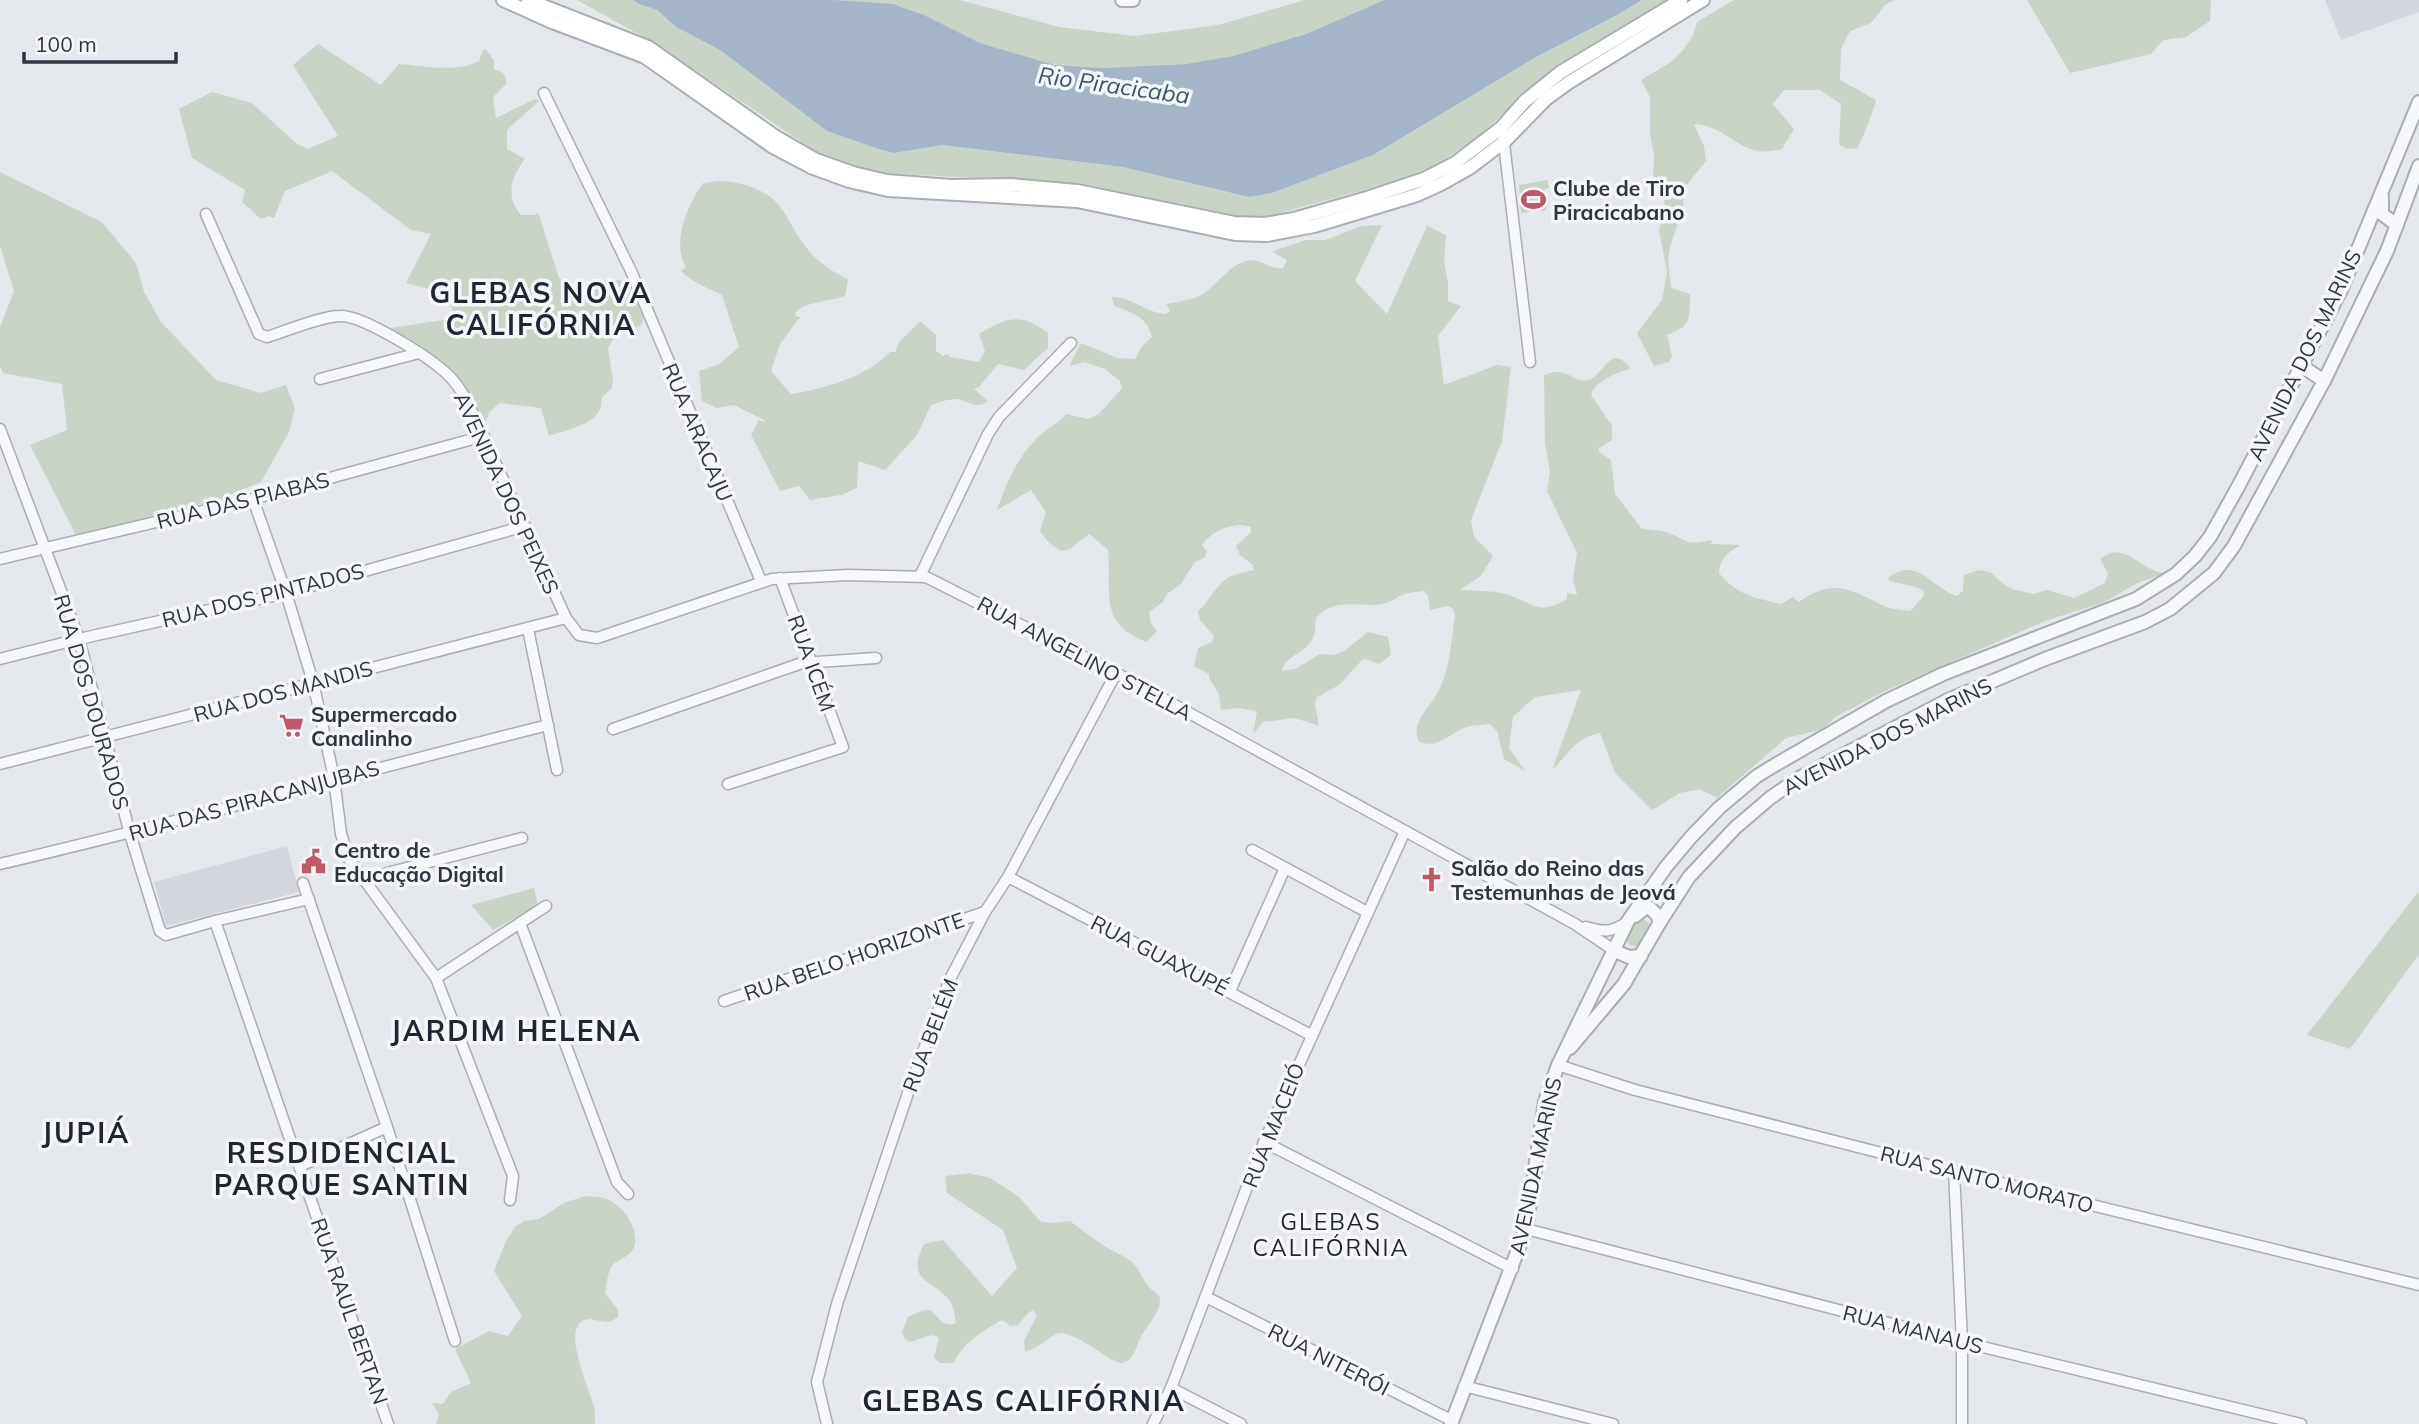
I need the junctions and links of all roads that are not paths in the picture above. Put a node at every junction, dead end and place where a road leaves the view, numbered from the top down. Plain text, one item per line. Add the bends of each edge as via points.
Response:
1 (503, 0) edge
2 (528, 0) edge
3 (1122, 0) edge
4 (1133, 0) edge
5 (1681, 0) edge
6 (1703, 0) edge
7 (544, 93) dead end
8 (2419, 102) edge
9 (1501, 128) junction
10 (1505, 141) junction
11 (2419, 166) edge
12 (2385, 183) junction
13 (206, 214) dead end
14 (2397, 225) junction
15 (2320, 330) junction
16 (1071, 343) dead end
17 (2343, 343) junction
18 (419, 353) junction
19 (1530, 362) dead end
20 (2302, 366) junction
21 (320, 379) dead end
22 (2325, 381) junction
23 (0, 429) edge
24 (484, 436) junction
25 (253, 499) junction
26 (525, 526) junction
27 (45, 549) junction
28 (0, 559) edge
29 (920, 576) junction
30 (780, 578) junction
31 (761, 581) junction
32 (286, 593) junction
33 (566, 618) junction
34 (528, 629) junction
35 (79, 639) junction
36 (876, 658) dead end
37 (0, 659) edge
38 (812, 663) junction
39 (1116, 673) junction
40 (313, 682) junction
41 (548, 725) junction
42 (613, 729) dead end
43 (104, 738) junction
44 (0, 764) edge
45 (557, 770) dead end
46 (334, 779) junction
47 (728, 784) dead end
48 (1405, 831) junction
49 (130, 834) junction
50 (522, 838) dead end
51 (1252, 850) dead end
52 (0, 864) edge
53 (1285, 868) junction
54 (1008, 877) junction
55 (364, 879) junction
56 (303, 883) dead end
57 (309, 899) junction
58 (545, 906) dead end
59 (985, 912) junction
60 (1367, 912) junction
61 (215, 920) junction
62 (1628, 921) junction
63 (1660, 922) junction
64 (520, 923) junction
65 (1575, 924) junction
66 (1615, 951) junction
67 (1642, 956) junction
68 (436, 978) junction
69 (1230, 991) junction
70 (724, 1001) dead end
71 (1311, 1035) junction
72 (1558, 1065) junction
73 (387, 1127) junction
74 (1264, 1142) junction
75 (300, 1166) junction
76 (1954, 1171) junction
77 (628, 1194) dead end
78 (510, 1200) dead end
79 (1526, 1229) junction
80 (1513, 1269) junction
81 (2419, 1285) edge
82 (1206, 1297) junction
83 (455, 1341) dead end
84 (1962, 1342) junction
85 (1464, 1386) junction
86 (1171, 1388) junction
87 (1452, 1422) edge
88 (388, 1424) edge
89 (827, 1424) edge
90 (1153, 1424) edge
91 (1241, 1424) edge
92 (1613, 1424) edge
93 (1962, 1424) edge
94 (2301, 1424) edge

1 - 10 main road via 645,57 772,148 849,181 888,190 1077,201 1223,232 1267,235 1417,195 1471,167
2 - 9 main road via 648,47 816,160 887,181 1077,191 1234,223 1265,224 1424,179 1455,163
3 - 4 street
5 - 9 main road via 1562,72 1525,101
6 - 10 main road via 1568,83
7 - 31 street, RUA ARACAJU via 631,271
8 - 12 street, AVENIDA DOS MARINS
9 - 10 street
10 - 19 street
11 - 14 street, AVENIDA DOS MARINS
12 - 14 street via 2382,214
12 - 15 street, AVENIDA DOS MARINS
13 - 18 street, AVENIDA DOS PEIXES via 259,334 267,337 341,316 361,320
14 - 17 street, AVENIDA DOS MARINS
15 - 17 street
15 - 20 street, AVENIDA DOS MARINS
16 - 29 street via 999,416
17 - 22 street, AVENIDA DOS MARINS
18 - 21 street
18 - 24 street, AVENIDA DOS PEIXES via 448,375 464,395
20 - 22 street
20 - 62 street, AVENIDA DOS MARINS via 2210,537 2176,574 2136,599 1886,701 1766,770 1690,837
22 - 63 street, AVENIDA DOS MARINS via 2234,546 2194,590 2145,622 1948,700 1799,778 1716,848 1689,877
23 - 27 street, RUA DOS DOURADOS
24 - 25 street, RUA DAS PIABAS
24 - 26 street, AVENIDA DOS PEIXES
25 - 27 street, RUA DAS PIABAS
25 - 32 street
26 - 32 street, RUA DOS PINTADOS
26 - 33 street, AVENIDA DOS PEIXES
27 - 28 street, RUA DAS PIABAS
27 - 35 street, RUA DOS DOURADOS
29 - 30 street, RUA ANGELINO STELLA
29 - 39 street, RUA ANGELINO STELLA
30 - 31 street, RUA ANGELINO STELLA
30 - 38 street, RUA ICÉM
31 - 33 street, RUA ANGELINO STELLA via 597,638 579,635
32 - 35 street, RUA DOS PINTADOS
32 - 40 street
33 - 34 street, RUA DOS MANDIS
34 - 40 street, RUA DOS MANDIS
34 - 41 street
35 - 37 street, RUA DOS PINTADOS
35 - 43 street, RUA DOS DOURADOS
36 - 38 street
38 - 42 street
38 - 47 street, RUA ICÉM via 843,747
39 - 48 street, RUA ANGELINO STELLA
39 - 54 street, RUA BELÉM
40 - 43 street, RUA DOS MANDIS
40 - 46 street
41 - 45 street
41 - 46 street, RUA DAS PIRACANJUBAS
43 - 44 street, RUA DOS MANDIS
43 - 49 street, RUA DOS DOURADOS
46 - 49 street, RUA DAS PIRACANJUBAS
46 - 55 street via 341,834 349,859
48 - 60 street, RUA MACEIÓ
48 - 65 street, RUA ANGELINO STELLA
49 - 52 street, RUA DAS PIRACANJUBAS
49 - 61 street, RUA DOS DOURADOS via 160,931 166,936
50 - 55 street
51 - 53 street
53 - 60 street
53 - 69 street
54 - 59 street, RUA BELÉM
54 - 69 street, RUA GUAXUPÉ
55 - 68 street
56 - 57 street
57 - 61 street
57 - 73 street
58 - 64 street
59 - 70 street, RUA BELO HORIZONTE
59 - 89 street, RUA BELÉM via 950,979 837,1304 817,1382
60 - 71 street, RUA MACEIÓ
61 - 75 street, RUA RAUL BERTAN
62 - 63 street via 1650,908
62 - 65 street via 1605,932
62 - 66 street, AVENIDA DOS MARINS
63 - 67 street, AVENIDA DOS MARINS
64 - 68 street
64 - 77 street via 617,1182
65 - 66 street
66 - 67 street
66 - 72 street, AVENIDA DOS MARINS
67 - 72 street, AVENIDA DOS MARINS
68 - 78 street via 513,1176
69 - 71 street, RUA GUAXUPÉ
71 - 74 street, RUA MACEIÓ
72 - 76 street, RUA SANTO MORATO via 1635,1090
72 - 79 street, AVENIDA MARINS via 1545,1102
73 - 75 street
73 - 83 street
74 - 80 street
74 - 82 street, RUA MACEIÓ
75 - 88 street, RUA RAUL BERTAN
76 - 81 street, RUA SANTO MORATO
76 - 84 street
79 - 80 street, AVENIDA MARINS
79 - 84 street, RUA MANAUS
80 - 85 street, AVENIDA MARINS
82 - 86 street, RUA MACEIÓ
82 - 87 street, RUA NITERÓI
84 - 93 street
84 - 94 street, RUA MANAUS
85 - 87 street, AVENIDA MARINS
85 - 92 street
86 - 90 street, RUA MACEIÓ
86 - 91 street

